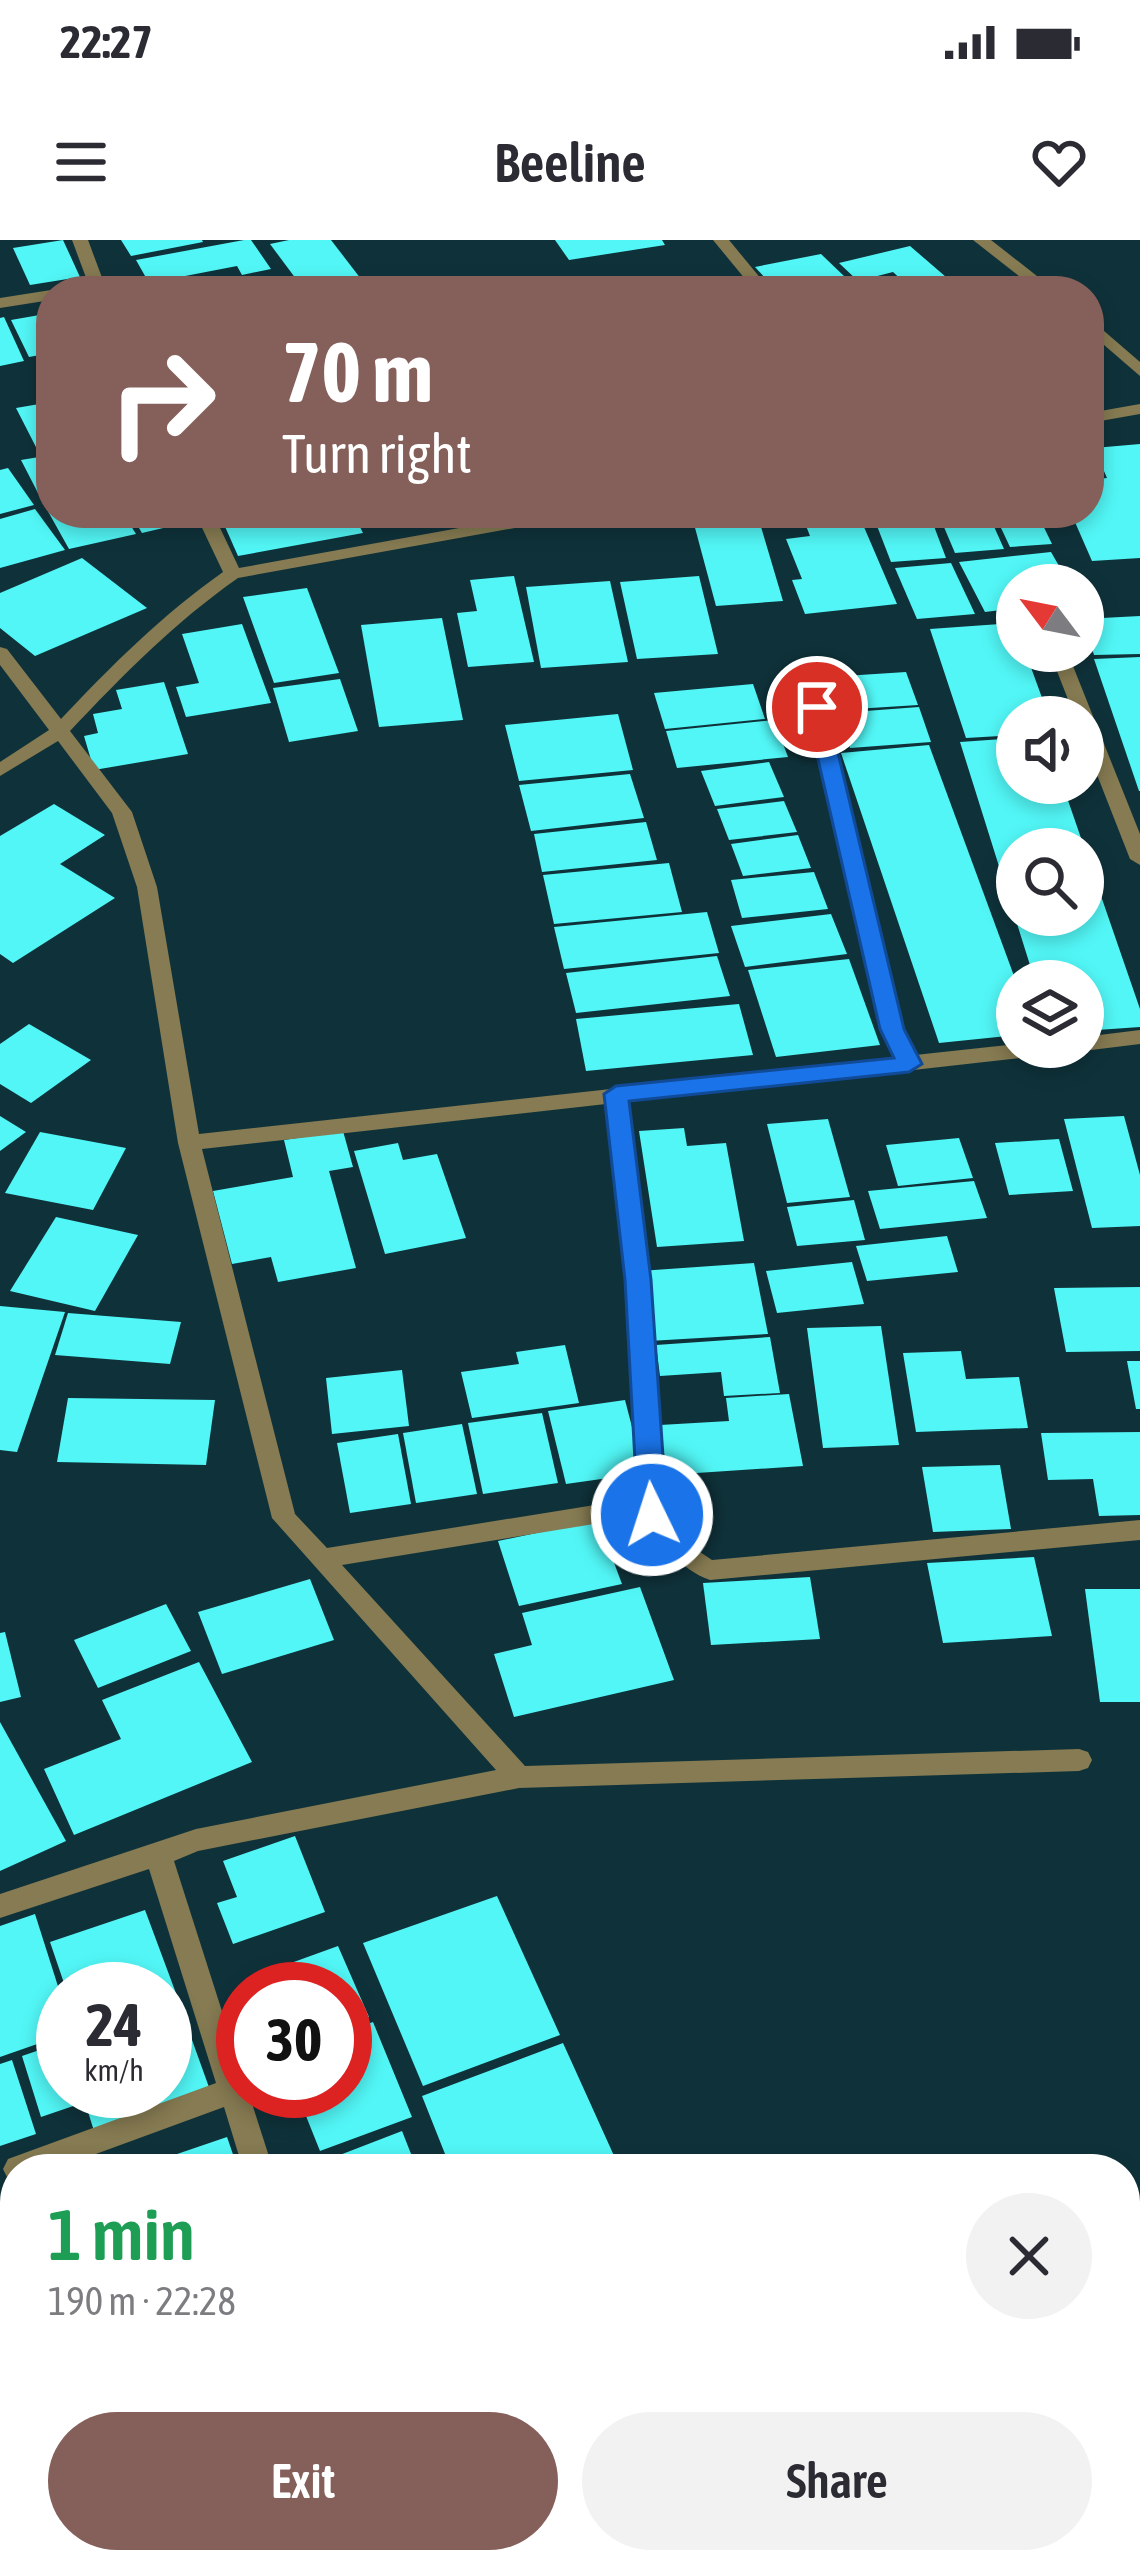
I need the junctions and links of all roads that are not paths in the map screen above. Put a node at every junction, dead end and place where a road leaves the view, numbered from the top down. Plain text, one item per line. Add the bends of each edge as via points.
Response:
1 (80, 240) edge
2 (722, 240) edge
3 (982, 240) edge
4 (93, 276) edge
5 (751, 276) edge
6 (1029, 276) edge
7 (36, 297) edge
8 (0, 303) edge
9 (1104, 337) edge
10 (1140, 371) edge
11 (1140, 409) edge
12 (1104, 415) edge
13 (211, 528) edge
14 (487, 528) edge
15 (233, 574) junction
16 (0, 653) edge
17 (1066, 672) edge
18 (817, 707) dead end
19 (59, 732) junction
20 (0, 770) edge
21 (1140, 859) edge
22 (1140, 1037) edge
23 (1104, 1041) edge
24 (996, 1054) edge
25 (909, 1064) junction
26 (616, 1094) junction
27 (189, 1143) junction
28 (652, 1515) junction
29 (1140, 1530) edge
30 (322, 1558) junction
31 (1079, 1760) dead end
32 (519, 1777) junction
33 (158, 1855) junction
34 (0, 1906) edge
35 (216, 2037) edge
36 (216, 2096) edge
37 (242, 2118) edge
38 (59, 2154) edge
39 (253, 2154) edge

1 - 4 street
2 - 5 street
3 - 6 street
7 - 8 street
9 - 10 street
11 - 12 street
13 - 15 street
14 - 15 street
15 - 19 street via 126,661
16 - 19 street
17 - 21 street
18 - 25 street via 892,1029
19 - 20 street
19 - 27 street via 122,812 147,887
22 - 23 street
24 - 25 street
25 - 26 street
26 - 27 street
26 - 28 street via 638,1280
27 - 30 street via 284,1518
28 - 29 street via 688,1562 710,1570
28 - 30 street via 632,1508
30 - 32 street
31 - 32 street
32 - 33 street via 196,1840
33 - 34 street
33 - 35 street
36 - 38 street
37 - 39 street

